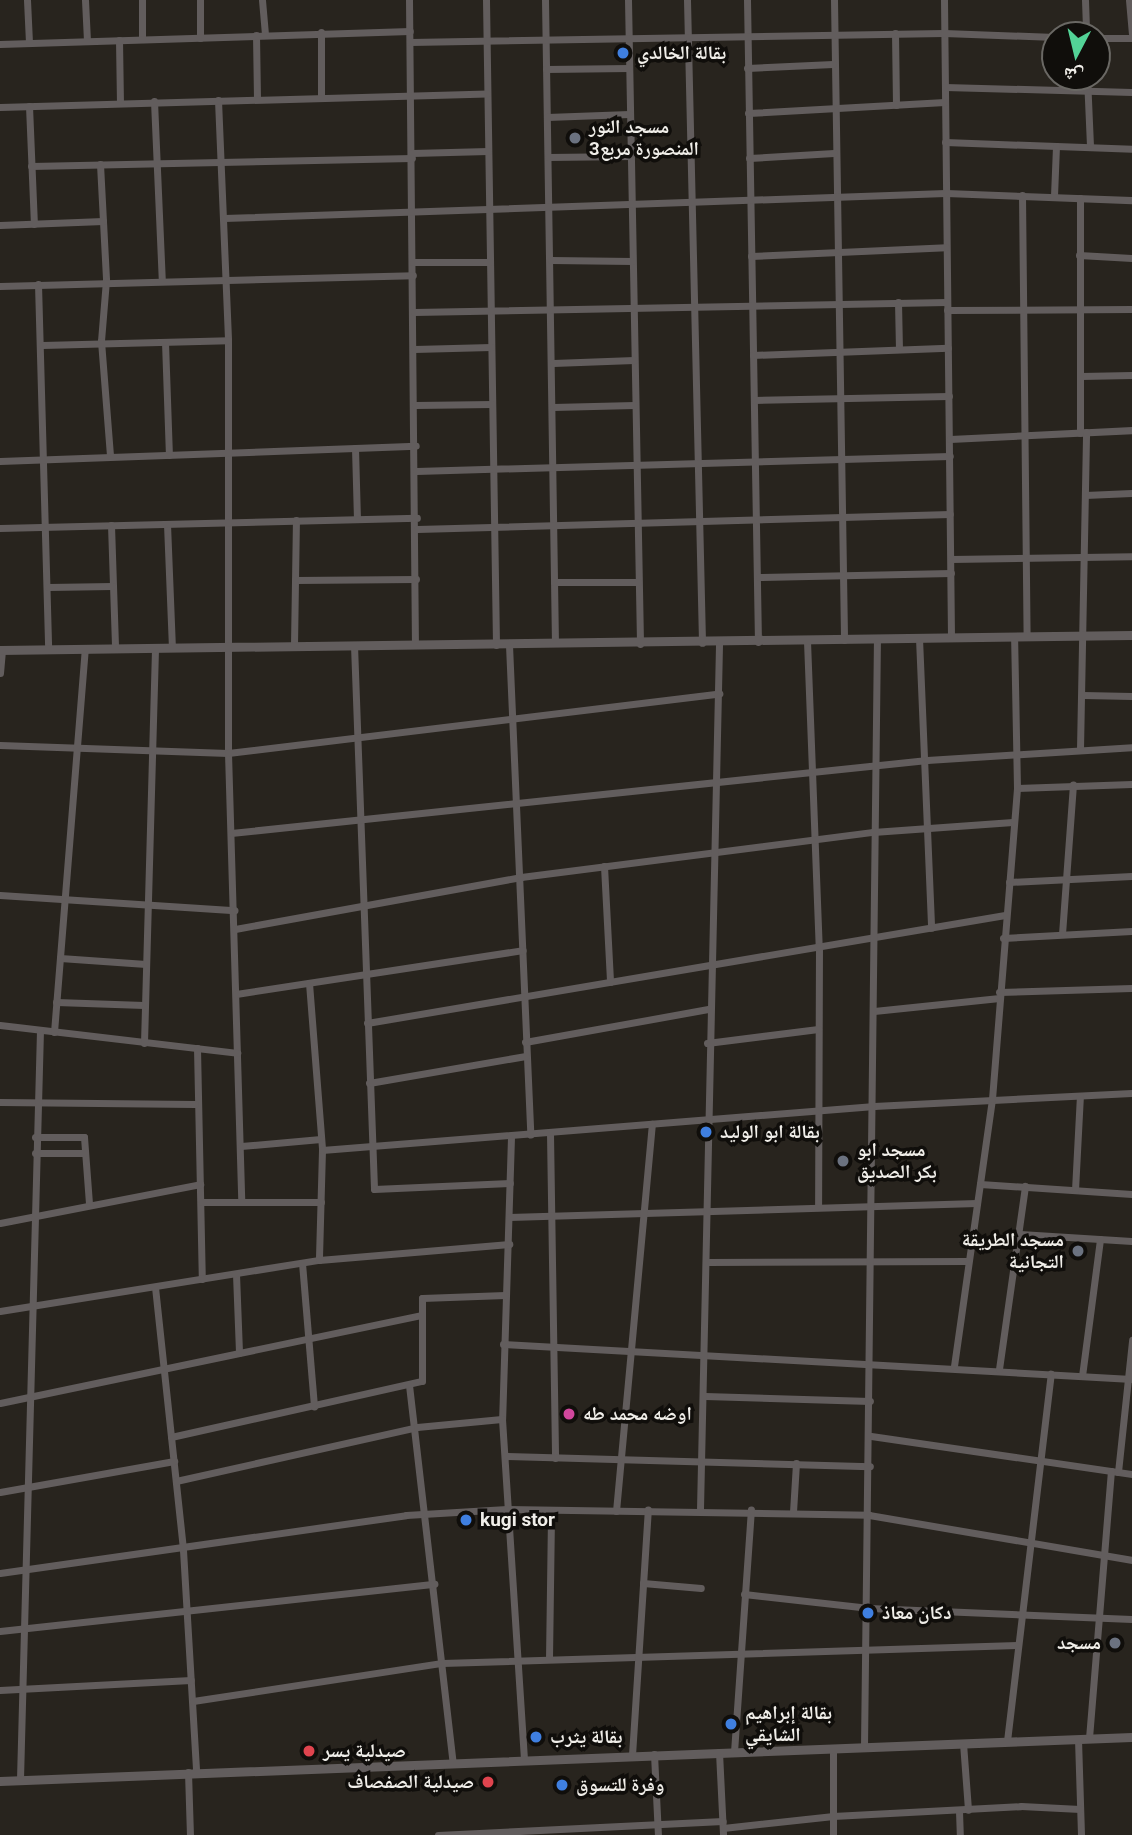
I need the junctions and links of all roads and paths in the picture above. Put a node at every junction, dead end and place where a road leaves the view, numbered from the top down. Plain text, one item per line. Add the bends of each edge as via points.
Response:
1 (27, 0) edge
2 (85, 0) edge
3 (142, 0) edge
4 (200, 0) edge
5 (262, 0) edge
6 (409, 0) edge
7 (486, 0) edge
8 (545, 0) edge
9 (628, 0) edge
10 (687, 0) edge
11 (747, 0) edge
12 (834, 0) edge
13 (944, 0) edge
14 (1085, 0) edge
15 (1129, 0) edge
16 (1086, 21) edge
17 (410, 31) junction
18 (321, 32) junction
19 (895, 33) junction
20 (944, 33) junction
21 (833, 34) junction
22 (260, 35) junction
23 (747, 36) junction
24 (1041, 36) edge
25 (1132, 36) edge
26 (687, 37) junction
27 (1111, 37) edge
28 (200, 38) junction
29 (628, 38) junction
30 (142, 39) junction
31 (545, 39) junction
32 (119, 40) junction
33 (486, 40) junction
34 (87, 41) junction
35 (410, 42) junction
36 (29, 43) junction
37 (0, 44) edge
38 (833, 64) junction
39 (629, 68) junction
40 (747, 68) junction
41 (546, 69) junction
42 (945, 87) junction
43 (1088, 92) junction
44 (1132, 92) edge
45 (487, 93) junction
46 (411, 96) junction
47 (321, 97) junction
48 (257, 99) junction
49 (218, 100) junction
50 (154, 101) junction
51 (120, 102) junction
52 (945, 102) junction
53 (896, 105) junction
54 (29, 106) junction
55 (0, 107) edge
56 (834, 108) junction
57 (748, 113) junction
58 (629, 114) junction
59 (547, 117) junction
60 (945, 142) junction
61 (1056, 146) junction
62 (1090, 147) junction
63 (1132, 149) edge
64 (488, 151) junction
65 (834, 153) junction
66 (412, 155) junction
67 (631, 156) junction
68 (548, 157) junction
69 (749, 158) junction
70 (220, 162) junction
71 (157, 163) junction
72 (100, 164) junction
73 (32, 166) junction
74 (946, 193) junction
75 (1022, 195) junction
76 (1054, 196) junction
77 (1080, 198) junction
78 (835, 199) junction
79 (1132, 200) edge
80 (750, 201) junction
81 (631, 206) junction
82 (692, 206) junction
83 (550, 207) junction
84 (489, 208) junction
85 (413, 210) junction
86 (225, 218) junction
87 (103, 221) junction
88 (34, 224) junction
89 (0, 225) edge
90 (946, 247) junction
91 (837, 250) junction
92 (1079, 255) junction
93 (751, 256) junction
94 (1132, 258) edge
95 (551, 260) junction
96 (632, 261) junction
97 (413, 262) junction
98 (490, 262) junction
99 (414, 275) junction
100 (106, 280) junction
101 (162, 281) junction
102 (225, 282) junction
103 (38, 284) junction
104 (0, 286) edge
105 (898, 302) junction
106 (839, 303) junction
107 (693, 304) junction
108 (751, 304) junction
109 (947, 306) junction
110 (633, 308) junction
111 (1023, 308) junction
112 (1080, 309) junction
113 (1132, 309) edge
114 (490, 310) junction
115 (551, 310) junction
116 (414, 312) junction
117 (228, 340) junction
118 (100, 341) junction
119 (165, 342) junction
120 (42, 345) junction
121 (491, 347) junction
122 (948, 348) junction
123 (415, 349) junction
124 (900, 349) junction
125 (839, 352) junction
126 (753, 355) junction
127 (634, 360) junction
128 (553, 363) junction
129 (1132, 375) edge
130 (1080, 376) junction
131 (949, 396) junction
132 (839, 397) junction
133 (754, 400) junction
134 (492, 404) junction
135 (415, 405) junction
136 (634, 405) junction
137 (553, 407) junction
138 (1132, 430) edge
139 (1083, 432) junction
140 (1026, 436) junction
141 (950, 439) junction
142 (416, 446) junction
143 (355, 448) junction
144 (169, 455) junction
145 (228, 455) junction
146 (110, 456) junction
147 (950, 456) junction
148 (46, 458) junction
149 (756, 458) junction
150 (840, 458) junction
151 (0, 461) edge
152 (696, 463) junction
153 (636, 464) junction
154 (555, 468) junction
155 (493, 470) junction
156 (416, 471) junction
157 (1132, 493) edge
158 (1085, 495) junction
159 (950, 514) junction
160 (841, 517) junction
161 (417, 518) junction
162 (357, 519) junction
163 (296, 520) junction
164 (758, 521) junction
165 (229, 523) junction
166 (167, 524) junction
167 (697, 524) junction
168 (111, 525) junction
169 (554, 526) junction
170 (636, 526) junction
171 (47, 527) junction
172 (0, 528) edge
173 (495, 528) junction
174 (417, 529) junction
175 (1083, 556) junction
176 (1132, 556) edge
177 (1025, 558) junction
178 (951, 559) junction
179 (951, 573) junction
180 (842, 576) junction
181 (758, 577) junction
182 (416, 579) junction
183 (295, 580) junction
184 (554, 582) junction
185 (638, 582) junction
186 (112, 586) junction
187 (48, 587) junction
188 (1084, 635) junction
189 (1132, 635) edge
190 (951, 637) junction
191 (1027, 637) junction
192 (877, 638) junction
193 (919, 638) junction
194 (1014, 638) junction
195 (845, 639) junction
196 (807, 641) junction
197 (702, 642) junction
198 (719, 642) junction
199 (758, 642) junction
200 (555, 643) junction
201 (415, 644) junction
202 (640, 644) junction
203 (294, 645) junction
204 (354, 645) junction
205 (496, 645) junction
206 (509, 645) junction
207 (229, 646) junction
208 (172, 647) junction
209 (115, 648) junction
210 (155, 648) junction
211 (48, 649) junction
212 (85, 649) junction
213 (1, 650) edge
214 (0, 673) edge
215 (719, 694) junction
216 (1083, 695) junction
217 (1132, 696) edge
218 (513, 722) junction
219 (358, 735) junction
220 (0, 745) edge
221 (1132, 747) edge
222 (77, 748) junction
223 (1080, 749) junction
224 (154, 751) junction
225 (1018, 751) junction
226 (228, 753) junction
227 (927, 760) junction
228 (873, 766) junction
229 (814, 771) junction
230 (717, 783) junction
231 (1073, 784) junction
232 (1132, 784) edge
233 (1017, 788) junction
234 (517, 801) junction
235 (361, 816) junction
236 (1013, 822) junction
237 (929, 827) junction
238 (873, 832) junction
239 (231, 833) junction
240 (816, 839) junction
241 (715, 851) junction
242 (604, 866) junction
243 (1132, 876) edge
244 (521, 877) junction
245 (1066, 879) junction
246 (1009, 882) junction
247 (0, 895) edge
248 (65, 899) junction
249 (149, 906) junction
250 (362, 907) junction
251 (235, 911) junction
252 (1005, 915) junction
253 (931, 928) junction
254 (235, 929) junction
255 (1132, 932) edge
256 (1062, 934) junction
257 (874, 938) junction
258 (1003, 938) junction
259 (819, 947) junction
260 (523, 950) junction
261 (60, 958) junction
262 (146, 964) junction
263 (709, 967) junction
264 (363, 974) junction
265 (610, 982) junction
266 (309, 983) junction
267 (1132, 988) edge
268 (236, 994) junction
269 (999, 995) junction
270 (524, 996) junction
271 (56, 1002) junction
272 (144, 1004) junction
273 (708, 1009) junction
274 (874, 1011) junction
275 (367, 1023) junction
276 (0, 1025) edge
277 (818, 1029) junction
278 (40, 1030) junction
279 (54, 1032) junction
280 (525, 1041) junction
281 (144, 1043) junction
282 (707, 1043) junction
283 (197, 1048) junction
284 (237, 1053) junction
285 (526, 1056) junction
286 (369, 1083) junction
287 (1132, 1093) edge
288 (1080, 1096) junction
289 (992, 1100) junction
290 (0, 1102) edge
291 (36, 1102) junction
292 (195, 1104) junction
293 (874, 1106) junction
294 (817, 1110) junction
295 (709, 1119) junction
296 (652, 1124) junction
297 (550, 1134) junction
298 (530, 1135) junction
299 (35, 1137) junction
300 (511, 1137) junction
301 (321, 1139) junction
302 (241, 1146) junction
303 (372, 1147) junction
304 (322, 1150) junction
305 (35, 1153) junction
306 (85, 1153) junction
307 (510, 1182) junction
308 (200, 1184) junction
309 (980, 1184) junction
310 (1026, 1186) junction
311 (1075, 1190) junction
312 (1132, 1194) edge
313 (202, 1202) junction
314 (241, 1202) junction
315 (321, 1202) junction
316 (976, 1203) junction
317 (89, 1205) junction
318 (872, 1206) junction
319 (818, 1208) junction
320 (708, 1211) junction
321 (645, 1212) junction
322 (35, 1215) junction
323 (551, 1216) junction
324 (509, 1217) junction
325 (0, 1223) edge
326 (1020, 1234) junction
327 (1100, 1239) junction
328 (1132, 1241) edge
329 (509, 1244) junction
330 (319, 1260) junction
331 (967, 1261) junction
332 (708, 1262) junction
333 (302, 1263) junction
334 (871, 1263) junction
335 (236, 1274) junction
336 (202, 1279) junction
337 (155, 1287) junction
338 (505, 1295) junction
339 (33, 1307) junction
340 (0, 1311) edge
341 (421, 1315) junction
342 (307, 1338) junction
343 (1132, 1340) edge
344 (503, 1344) junction
345 (554, 1344) junction
346 (629, 1349) junction
347 (708, 1352) junction
348 (239, 1353) junction
349 (870, 1362) junction
350 (954, 1366) junction
351 (165, 1369) junction
352 (999, 1369) junction
353 (1051, 1374) junction
354 (1082, 1376) junction
355 (1130, 1379) edge
356 (409, 1385) junction
357 (29, 1396) junction
358 (705, 1396) junction
359 (870, 1401) junction
360 (0, 1403) edge
361 (314, 1406) junction
362 (502, 1419) junction
363 (417, 1427) junction
364 (871, 1436) junction
365 (171, 1437) junction
366 (505, 1456) junction
367 (555, 1458) junction
368 (620, 1458) junction
369 (702, 1459) junction
370 (1040, 1460) junction
371 (174, 1461) junction
372 (796, 1463) junction
373 (870, 1466) junction
374 (1114, 1471) junction
375 (1132, 1474) edge
376 (176, 1481) junction
377 (28, 1487) junction
378 (0, 1492) edge
379 (507, 1509) junction
380 (701, 1509) junction
381 (649, 1510) junction
382 (751, 1510) junction
383 (551, 1511) junction
384 (616, 1511) junction
385 (793, 1512) junction
386 (426, 1513) junction
387 (869, 1515) junction
388 (1030, 1545) junction
389 (183, 1550) junction
390 (1103, 1556) junction
391 (1132, 1560) edge
392 (25, 1570) junction
393 (0, 1573) edge
394 (643, 1583) junction
395 (434, 1584) junction
396 (701, 1588) dead end
397 (744, 1594) junction
398 (869, 1608) junction
399 (187, 1613) junction
400 (1021, 1615) junction
401 (1100, 1617) junction
402 (1132, 1619) edge
403 (25, 1629) junction
404 (0, 1631) edge
405 (1017, 1645) junction
406 (868, 1647) junction
407 (740, 1653) junction
408 (638, 1656) junction
409 (549, 1658) junction
410 (516, 1660) junction
411 (442, 1663) junction
412 (191, 1681) junction
413 (0, 1690) edge
414 (22, 1690) junction
415 (193, 1701) junction
416 (1132, 1737) edge
417 (1089, 1738) junction
418 (1079, 1739) junction
419 (1007, 1741) junction
420 (963, 1743) junction
421 (864, 1747) junction
422 (833, 1749) junction
423 (719, 1752) junction
424 (734, 1752) junction
425 (654, 1754) junction
426 (632, 1755) junction
427 (524, 1760) junction
428 (453, 1763) junction
429 (192, 1772) junction
430 (20, 1779) junction
431 (0, 1781) edge
432 (1080, 1810) junction
433 (963, 1811) junction
434 (833, 1816) junction
435 (657, 1824) junction
436 (723, 1828) edge
437 (513, 1833) edge
438 (190, 1835) edge
439 (438, 1835) edge
440 (658, 1835) edge
441 (832, 1835) edge
442 (960, 1835) edge
443 (1082, 1835) edge

1 - 36 street
2 - 34 street
3 - 30 street
4 - 28 street
5 - 22 street
6 - 17 street
7 - 33 street
8 - 31 street
9 - 29 street
10 - 26 street
11 - 23 street
12 - 21 street
13 - 20 street
14 - 16 street
15 - 25 street
17 - 18 street
17 - 35 street
18 - 22 street
18 - 47 street
19 - 20 street
19 - 21 street
19 - 53 street
20 - 24 street
20 - 42 street
21 - 23 street
21 - 38 street
22 - 28 street
22 - 48 street
23 - 26 street
23 - 40 street
25 - 27 street
26 - 29 street
26 - 82 street
28 - 30 street
29 - 31 street
29 - 39 street
30 - 32 street
31 - 33 street
31 - 41 street
32 - 34 street
32 - 51 street
33 - 35 street
33 - 45 street
34 - 36 street
35 - 46 street
36 - 37 street
38 - 40 street
38 - 56 street
39 - 41 street
39 - 58 street
40 - 57 street
41 - 59 street
42 - 43 street
42 - 52 street
43 - 44 street
43 - 62 street
45 - 46 street
45 - 64 street
46 - 47 street
46 - 66 street
47 - 48 street
48 - 49 street
49 - 50 street
49 - 70 street
50 - 51 street
50 - 71 street
51 - 54 street
52 - 53 street
52 - 60 street
53 - 56 street
54 - 55 street
54 - 73 street
56 - 57 street
56 - 65 street
57 - 69 street
58 - 59 street
58 - 67 street
59 - 68 street
60 - 61 street
60 - 74 street
61 - 62 street
61 - 76 street
62 - 63 street
64 - 66 street
64 - 84 street
65 - 69 street
65 - 78 street
66 - 70 street
66 - 85 street
67 - 68 street
67 - 81 street
68 - 83 street
69 - 80 street
70 - 71 street
70 - 86 street
71 - 72 street
71 - 101 street
72 - 73 street
72 - 87 street
73 - 88 street
74 - 75 street
74 - 78 street
74 - 90 street
75 - 76 street
75 - 111 street
76 - 77 street
77 - 79 street
77 - 92 street
78 - 80 street
78 - 91 street
80 - 82 street
80 - 93 street
81 - 82 street
81 - 83 street
81 - 96 street
82 - 107 street
83 - 84 street
83 - 95 street
84 - 85 street
84 - 98 street
85 - 86 street
85 - 97 street
86 - 102 street
87 - 88 street
87 - 100 street
88 - 89 street
90 - 91 street
90 - 109 street
91 - 93 street
91 - 106 street
92 - 94 street
92 - 112 street
93 - 108 street
95 - 96 street
95 - 115 street
96 - 110 street
97 - 98 street
97 - 99 street
98 - 114 street
99 - 102 street
99 - 116 street
100 - 101 street
100 - 103 street
100 - 118 street
101 - 102 street
102 - 117 street
103 - 104 street
103 - 120 street
105 - 106 street
105 - 109 street
105 - 124 street
106 - 108 street
106 - 125 street
107 - 108 street
107 - 110 street
107 - 152 street
108 - 126 street
109 - 111 street
109 - 122 street
110 - 115 street
110 - 127 street
111 - 112 street
111 - 140 street
112 - 113 street
112 - 130 street
114 - 115 street
114 - 116 street
114 - 121 street
115 - 128 street
116 - 123 street
117 - 119 street
117 - 145 street
118 - 119 street
118 - 120 street
118 - 146 street
119 - 144 street
120 - 148 street
121 - 123 street
121 - 134 street
122 - 124 street
122 - 131 street
123 - 135 street
124 - 125 street
125 - 126 street
125 - 132 street
126 - 133 street
127 - 128 street
127 - 136 street
128 - 137 street
129 - 130 street
130 - 139 street
131 - 132 street
131 - 141 street
132 - 133 street
132 - 150 street
133 - 149 street
134 - 135 street
134 - 155 street
135 - 142 street
136 - 137 street
136 - 153 street
137 - 154 street
138 - 139 street
139 - 140 street
139 - 158 street
140 - 141 street
140 - 177 street
141 - 147 street
142 - 143 street
142 - 156 street
143 - 145 street
143 - 162 street
144 - 145 street
144 - 146 street
145 - 165 street
146 - 148 street
147 - 150 street
147 - 159 street
148 - 151 street
148 - 171 street
149 - 150 street
149 - 152 street
149 - 164 street
150 - 160 street
152 - 153 street
152 - 167 street
153 - 154 street
153 - 170 street
154 - 155 street
154 - 169 street
155 - 156 street
155 - 173 street
156 - 161 street
157 - 158 street
158 - 175 street
159 - 160 street
159 - 178 street
160 - 164 street
160 - 180 street
161 - 162 street
161 - 174 street
162 - 163 street
163 - 165 street
163 - 183 street
164 - 167 street
164 - 181 street
165 - 166 street
165 - 207 street
166 - 168 street
166 - 208 street
167 - 170 street
167 - 197 street
168 - 171 street
168 - 186 street
169 - 170 street
169 - 173 street
169 - 184 street
170 - 185 street
171 - 172 street
171 - 187 street
173 - 174 street
173 - 205 street
174 - 182 street
175 - 176 street
175 - 177 street
175 - 188 street
177 - 178 street
177 - 191 street
178 - 179 street
179 - 180 street
179 - 190 street
180 - 181 street
180 - 195 street
181 - 199 street
182 - 183 street
182 - 201 street
183 - 203 street
184 - 185 street
184 - 200 street
185 - 202 street
186 - 187 street
186 - 209 street
187 - 211 street
188 - 189 street
188 - 191 street
188 - 216 street
190 - 193 street
190 - 194 street
191 - 194 street
192 - 193 street
192 - 195 street
192 - 228 street
193 - 227 street
194 - 225 street
195 - 196 street
196 - 199 street
196 - 229 street
197 - 198 street
197 - 202 street
198 - 199 street
198 - 215 street
200 - 202 street
200 - 206 street
201 - 204 street
201 - 205 street
203 - 204 street
203 - 207 street
204 - 219 street
205 - 206 street
206 - 218 street
207 - 208 street
207 - 226 street
208 - 210 street
209 - 210 street
209 - 212 street
210 - 224 street
211 - 212 street
211 - 213 street
212 - 222 street
213 - 214 street
215 - 218 street
215 - 230 street
216 - 217 street
216 - 223 street
218 - 219 street
218 - 234 street
219 - 226 street
219 - 235 street
220 - 222 street
221 - 223 street
222 - 224 street
222 - 248 street
223 - 225 street
224 - 226 street
224 - 249 street
225 - 227 street
225 - 233 street
226 - 239 street
227 - 228 street
227 - 237 street
228 - 229 street
228 - 238 street
229 - 230 street
229 - 240 street
230 - 234 street
230 - 241 street
231 - 232 street
231 - 233 street
231 - 245 street
233 - 236 street
234 - 235 street
234 - 244 street
235 - 239 street
235 - 250 street
236 - 237 street
236 - 246 street
237 - 238 street
237 - 253 street
238 - 240 street
238 - 257 street
239 - 251 street
240 - 241 street
240 - 259 street
241 - 242 street
241 - 263 street
242 - 244 street
242 - 265 street
243 - 245 street
244 - 250 street
244 - 260 street
245 - 246 street
245 - 256 street
246 - 252 street
247 - 248 street
248 - 249 street
248 - 261 street
249 - 251 street
249 - 262 street
250 - 254 street
250 - 264 street
251 - 254 street
252 - 253 street
252 - 258 street
253 - 257 street
254 - 268 street
255 - 256 street
256 - 258 street
257 - 259 street
257 - 274 street
258 - 269 street
259 - 263 street
259 - 277 street
260 - 264 street
260 - 270 street
261 - 262 street
261 - 271 street
262 - 272 street
263 - 265 street
263 - 273 street
264 - 266 street
264 - 275 street
265 - 270 street
266 - 268 street
266 - 301 street
267 - 269 street
268 - 284 street
269 - 274 street
269 - 289 street
270 - 275 street
270 - 280 street
271 - 272 street
271 - 279 street
272 - 281 street
273 - 280 street
273 - 282 street
274 - 293 street
275 - 286 street
276 - 278 street
277 - 282 street
277 - 294 street
278 - 279 street
278 - 291 street
279 - 281 street
280 - 285 street
281 - 283 street
282 - 295 street
283 - 284 street
283 - 292 street
284 - 302 street
285 - 286 street
285 - 298 street
286 - 303 street
287 - 288 street
288 - 289 street
288 - 311 street
289 - 293 street
289 - 309 street
290 - 291 street
291 - 292 street
291 - 299 street
292 - 308 street
293 - 294 street
293 - 318 street
294 - 295 street
294 - 319 street
295 - 296 street
295 - 320 street
296 - 297 street
296 - 321 street
297 - 298 street
297 - 323 street
298 - 300 street
299 - 305 street
299 - 306 street via 84,1137
300 - 303 street
300 - 307 street
301 - 302 street
301 - 304 street
302 - 314 street
303 - 304 street
303 - 307 street via 377,1192
304 - 315 street
305 - 306 street
305 - 322 street
306 - 317 street
307 - 324 street
308 - 313 street
308 - 317 street
309 - 310 street
309 - 316 street
310 - 311 street
310 - 326 street
311 - 312 street
313 - 314 street
313 - 336 street
314 - 315 street
315 - 330 street
316 - 318 street
316 - 331 street
317 - 322 street
318 - 319 street
318 - 334 street
319 - 320 street
320 - 321 street
320 - 332 street
321 - 323 street
321 - 346 street
322 - 325 street
322 - 339 street
323 - 324 street
323 - 345 street
324 - 329 street
326 - 327 street
326 - 352 street
327 - 328 street
327 - 354 street
329 - 330 street
329 - 338 street
330 - 333 street
331 - 334 street
331 - 350 street
332 - 334 street
332 - 347 street
333 - 335 street
333 - 342 street
334 - 349 street
335 - 336 street
335 - 348 street
336 - 337 street
337 - 339 street
337 - 351 street
338 - 341 street via 425,1296
338 - 344 street
339 - 340 street
339 - 357 street
341 - 342 street
341 - 356 street via 423,1378
342 - 348 street
342 - 361 street
343 - 355 street
344 - 345 street
344 - 362 street
345 - 346 street
345 - 367 street
346 - 347 street
346 - 368 street
347 - 349 street
347 - 358 street
348 - 351 street
349 - 350 street
349 - 359 street
350 - 352 street
351 - 357 street
351 - 365 street
352 - 353 street
353 - 354 street
353 - 370 street
354 - 355 street
355 - 374 street
356 - 361 street
356 - 363 street
357 - 360 street
357 - 377 street
358 - 359 street
358 - 369 street
359 - 364 street
361 - 365 street
362 - 363 street
362 - 366 street
363 - 376 street
363 - 386 street
364 - 370 street
364 - 373 street
365 - 371 street
366 - 367 street
366 - 379 street
367 - 368 street
368 - 369 street
368 - 384 street
369 - 372 street
369 - 380 street
370 - 374 street
370 - 388 street
371 - 376 street
371 - 377 street
372 - 373 street
372 - 385 street
373 - 387 street
374 - 375 street
374 - 390 street
376 - 389 street
377 - 378 street
377 - 392 street
379 - 383 street
379 - 386 street
379 - 410 street
380 - 381 street
380 - 382 street
381 - 384 street
381 - 394 street
382 - 385 street
382 - 397 street
383 - 384 street
383 - 409 street
385 - 387 street
386 - 389 street
386 - 395 street
387 - 388 street
387 - 398 street
388 - 390 street
388 - 400 street
389 - 392 street
389 - 399 street
390 - 391 street
390 - 401 street
392 - 393 street
392 - 403 street
394 - 396 street
394 - 408 street
395 - 399 street
395 - 411 street
397 - 398 street
397 - 407 street
398 - 400 street
398 - 406 street
399 - 403 street
399 - 412 street
400 - 401 street
400 - 405 street
401 - 402 street
401 - 417 street
403 - 404 street
403 - 414 street
405 - 406 street
405 - 419 street
406 - 407 street
406 - 421 street
407 - 408 street
407 - 424 street
408 - 409 street
408 - 426 street
409 - 410 street
410 - 411 street
410 - 427 street
411 - 415 street
411 - 428 street
412 - 414 street
412 - 415 street
413 - 414 street
414 - 430 street
415 - 429 street
416 - 417 street
417 - 418 street
418 - 419 street
418 - 432 street
419 - 420 street
420 - 421 street
420 - 433 street
421 - 422 street
422 - 424 street
422 - 434 street
423 - 424 street
423 - 425 street
423 - 436 street
425 - 426 street
425 - 435 street
426 - 427 street
427 - 428 street
428 - 429 street
429 - 430 street
429 - 438 street
430 - 431 street
432 - 433 street
432 - 443 street
433 - 434 street
433 - 442 street
434 - 436 street
434 - 441 street
435 - 436 street
435 - 437 street
435 - 440 street
437 - 439 street

